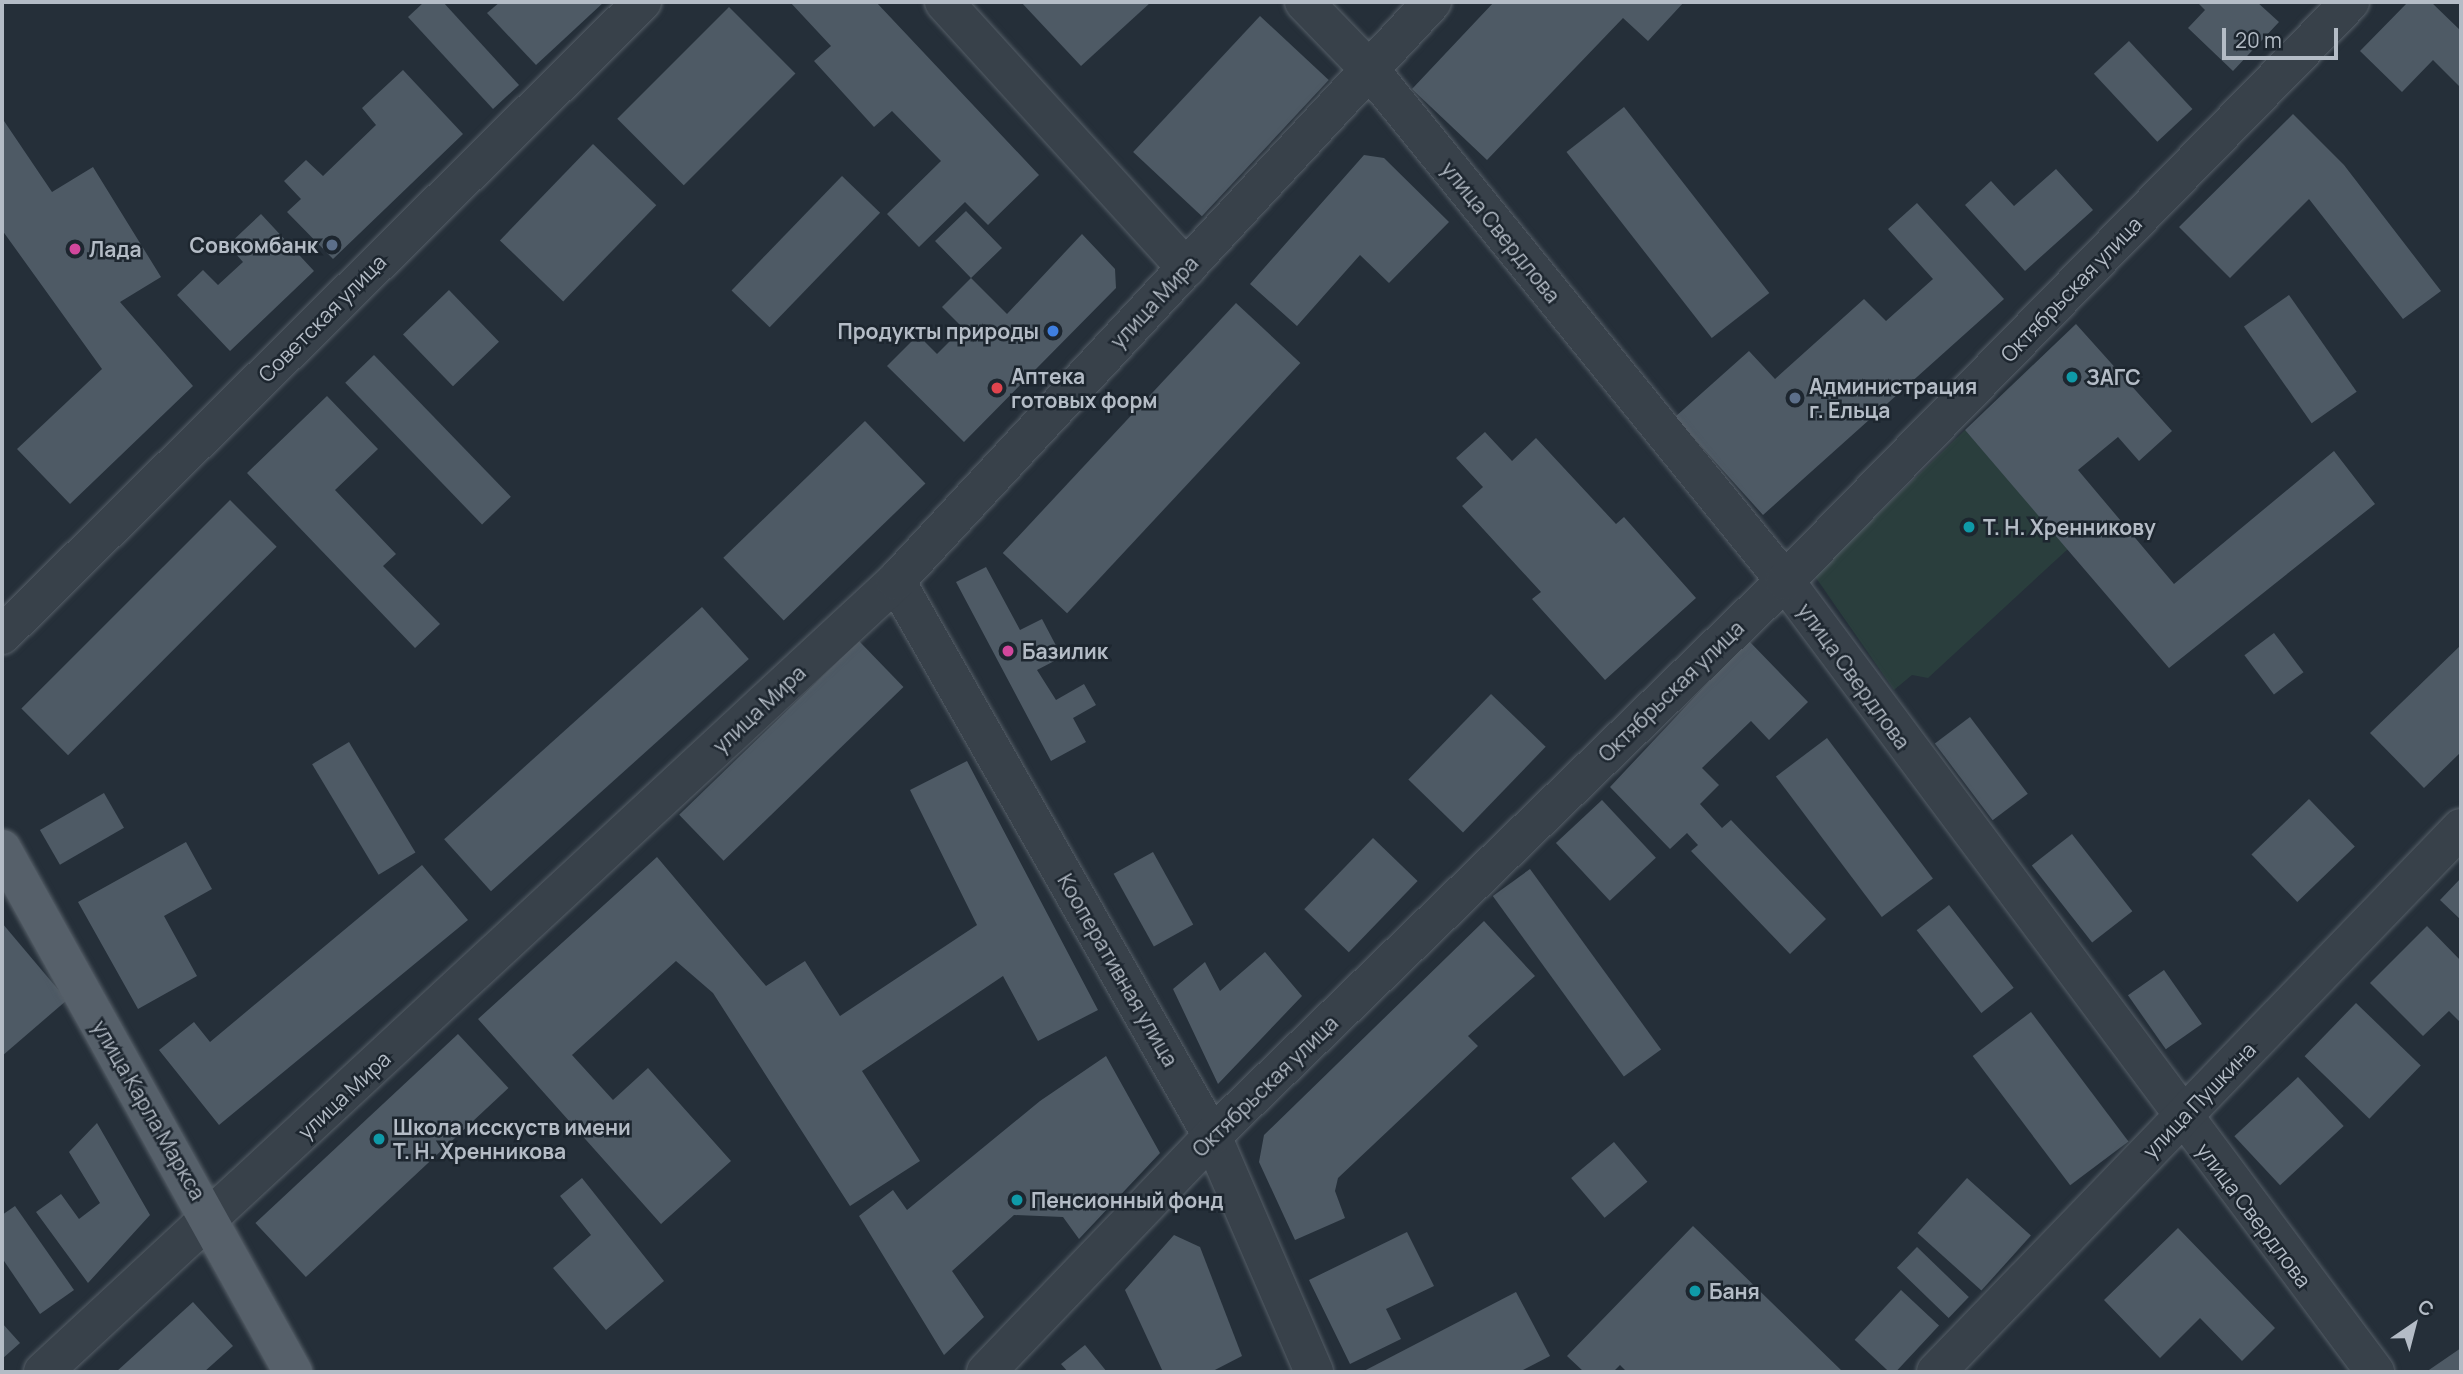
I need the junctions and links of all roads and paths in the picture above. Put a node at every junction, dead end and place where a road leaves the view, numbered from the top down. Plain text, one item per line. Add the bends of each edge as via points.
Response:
1 (642, 2) edge
2 (944, 2) edge
3 (1304, 2) edge
4 (1432, 2) edge
5 (2350, 2) edge
6 (1370, 70) junction
7 (1186, 268) junction
8 (896, 581) junction
9 (1785, 581) junction
10 (2, 635) edge
11 (2461, 828) edge
12 (2, 849) edge
13 (2181, 1118) junction
14 (1212, 1136) junction
15 (211, 1219) junction
16 (2332, 1317) junction
17 (43, 1372) edge
18 (293, 1372) edge
19 (986, 1372) edge
20 (1314, 1372) edge
21 (1936, 1372) edge
22 (2339, 1372) edge
23 (2375, 1372) edge

1 - 10 street, Советская улица
2 - 7 street
3 - 6 street, улица Свердлова
4 - 6 street, улица Мира
5 - 9 street, Октябрьская улица
6 - 7 street, улица Мира
6 - 9 street, улица Свердлова
7 - 8 street, улица Мира
8 - 14 street, Кооперативная улица
8 - 15 street, улица Мира
9 - 13 street, улица Свердлова
9 - 14 street, Октябрьская улица
11 - 13 street, улица Пушкина
12 - 15 main road, улица Карла Маркса
13 - 16 street, улица Свердлова
13 - 21 street, улица Пушкина
14 - 19 street, Октябрьская улица
14 - 20 street, Кооперативная улица
15 - 17 street, улица Мира
15 - 18 main road, улица Карла Маркса
16 - 22 street
16 - 23 street, улица Свердлова

